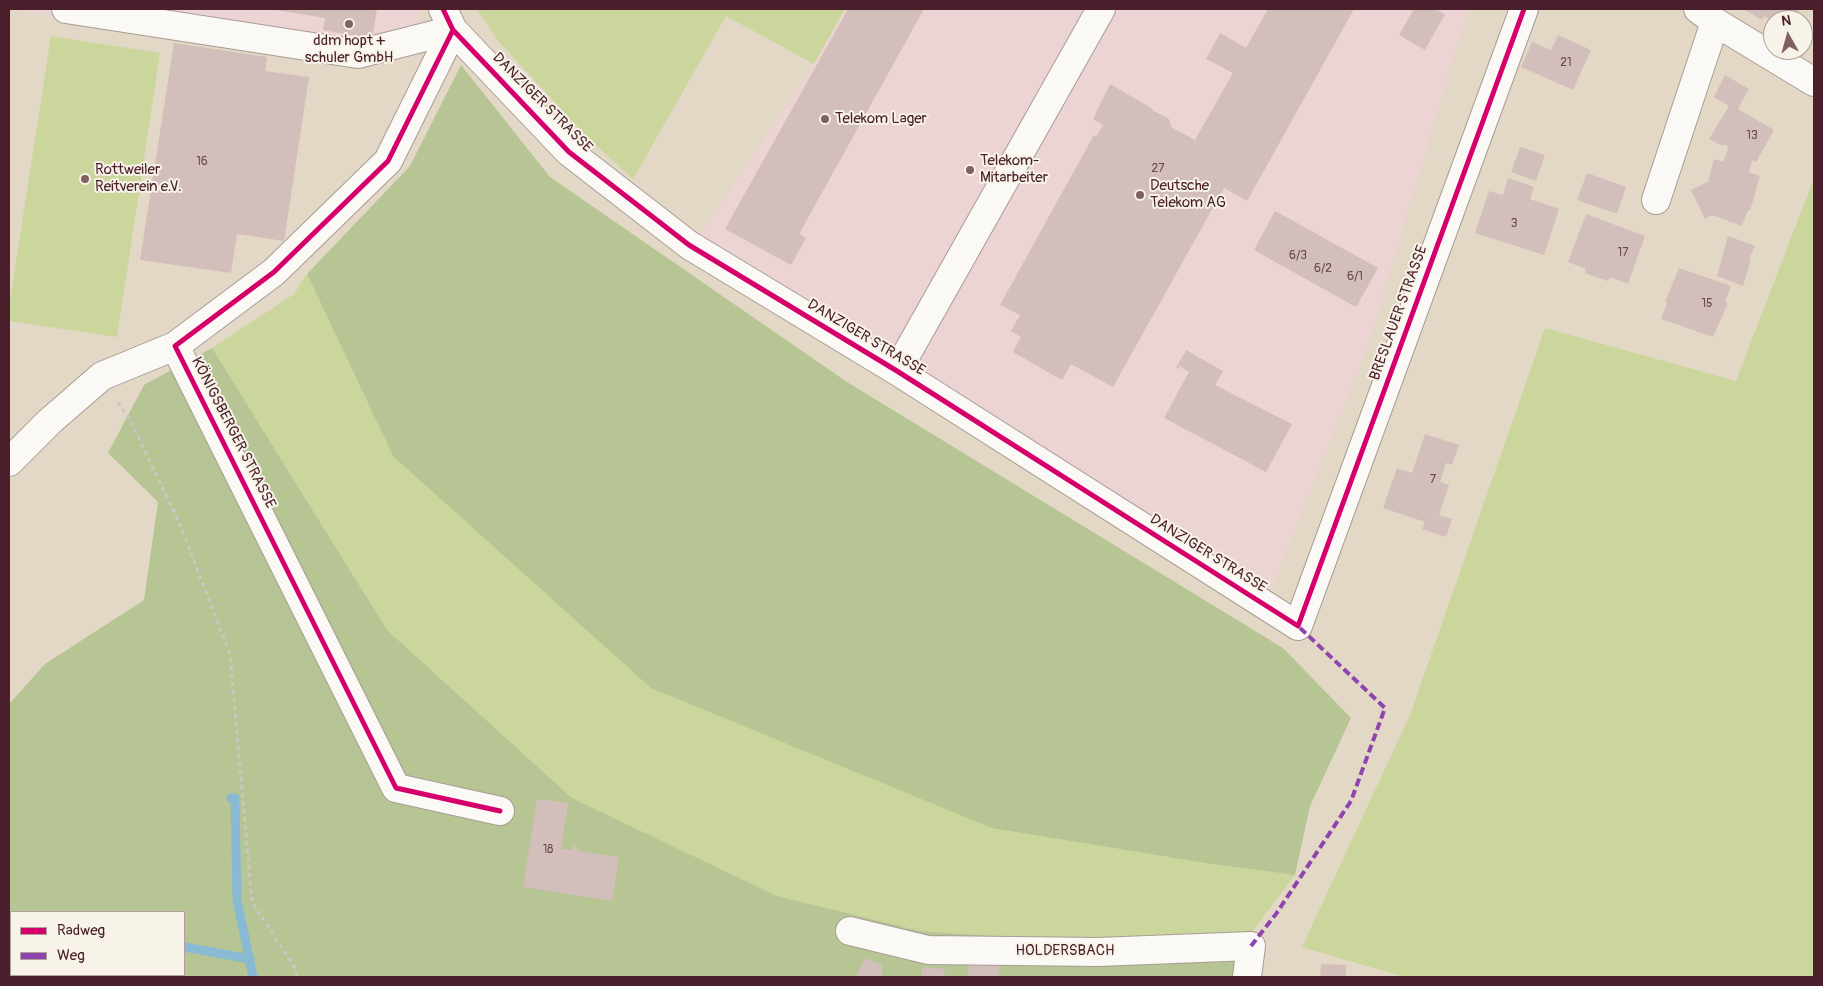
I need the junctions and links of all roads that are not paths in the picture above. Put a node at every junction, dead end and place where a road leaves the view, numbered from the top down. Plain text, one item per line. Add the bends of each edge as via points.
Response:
1 (66, 9) edge
2 (1102, 9) edge
3 (1524, 9) edge
4 (1706, 16) edge
5 (448, 19) edge
6 (1812, 74) edge
7 (1656, 200) dead end
8 (175, 346) junction
9 (897, 371) junction
10 (9, 462) edge
11 (1298, 626) joint
12 (500, 811) dead end
13 (850, 931) dead end
14 (1247, 977) edge

1 - 5 street via 358,54
2 - 9 street
3 - 11 street, BRESLAUER STRASSE
4 - 6 street
4 - 7 street
5 - 8 street, KÖNIGSBERGER STRASSE via 388,161 274,272
5 - 9 street, DANZIGER STRASSE via 569,152 654,219 689,245
8 - 10 street via 102,376
8 - 12 street, KÖNIGSBERGER STRASSE via 396,788
9 - 11 street, DANZIGER STRASSE
13 - 14 street, HOLDERSBACH via 928,950 1098,952 1251,946

